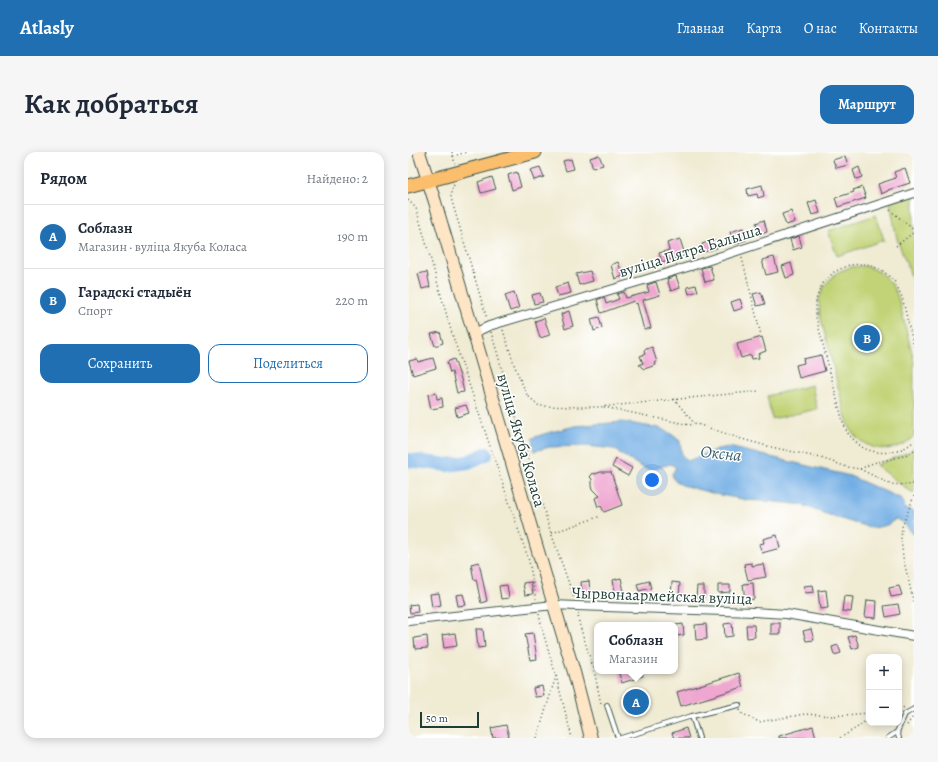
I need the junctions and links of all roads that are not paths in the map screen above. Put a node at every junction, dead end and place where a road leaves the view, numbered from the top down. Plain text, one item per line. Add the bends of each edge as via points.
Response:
1 (419, 152) edge
2 (528, 153) edge
3 (429, 180) junction
4 (408, 186) edge
5 (914, 192) edge
6 (474, 332) junction
7 (554, 605) junction
8 (408, 621) edge
9 (914, 636) edge
10 (607, 705) dead end
11 (739, 705) road end
12 (914, 709) edge
13 (692, 716) junction
14 (897, 732) junction
15 (591, 738) edge
16 (618, 738) edge
17 (621, 738) edge
18 (699, 738) edge
19 (888, 738) edge
20 (899, 738) edge

1 - 3 main road, вуліца Якуба Коласа
2 - 3 main road
3 - 4 main road
3 - 6 main road, вуліца Якуба Коласа
5 - 6 street, вуліца Пятра Балыша via 691,266
6 - 7 main road, вуліца Якуба Коласа
7 - 8 street, Чырвонаармейская вуліца
7 - 9 street, Чырвонаармейская вуліца via 786,614
7 - 15 main road, вуліца Якуба Коласа
10 - 16 lane
11 - 13 lane
12 - 14 lane via 905,714
13 - 17 lane
13 - 18 lane
14 - 19 lane
14 - 20 lane

